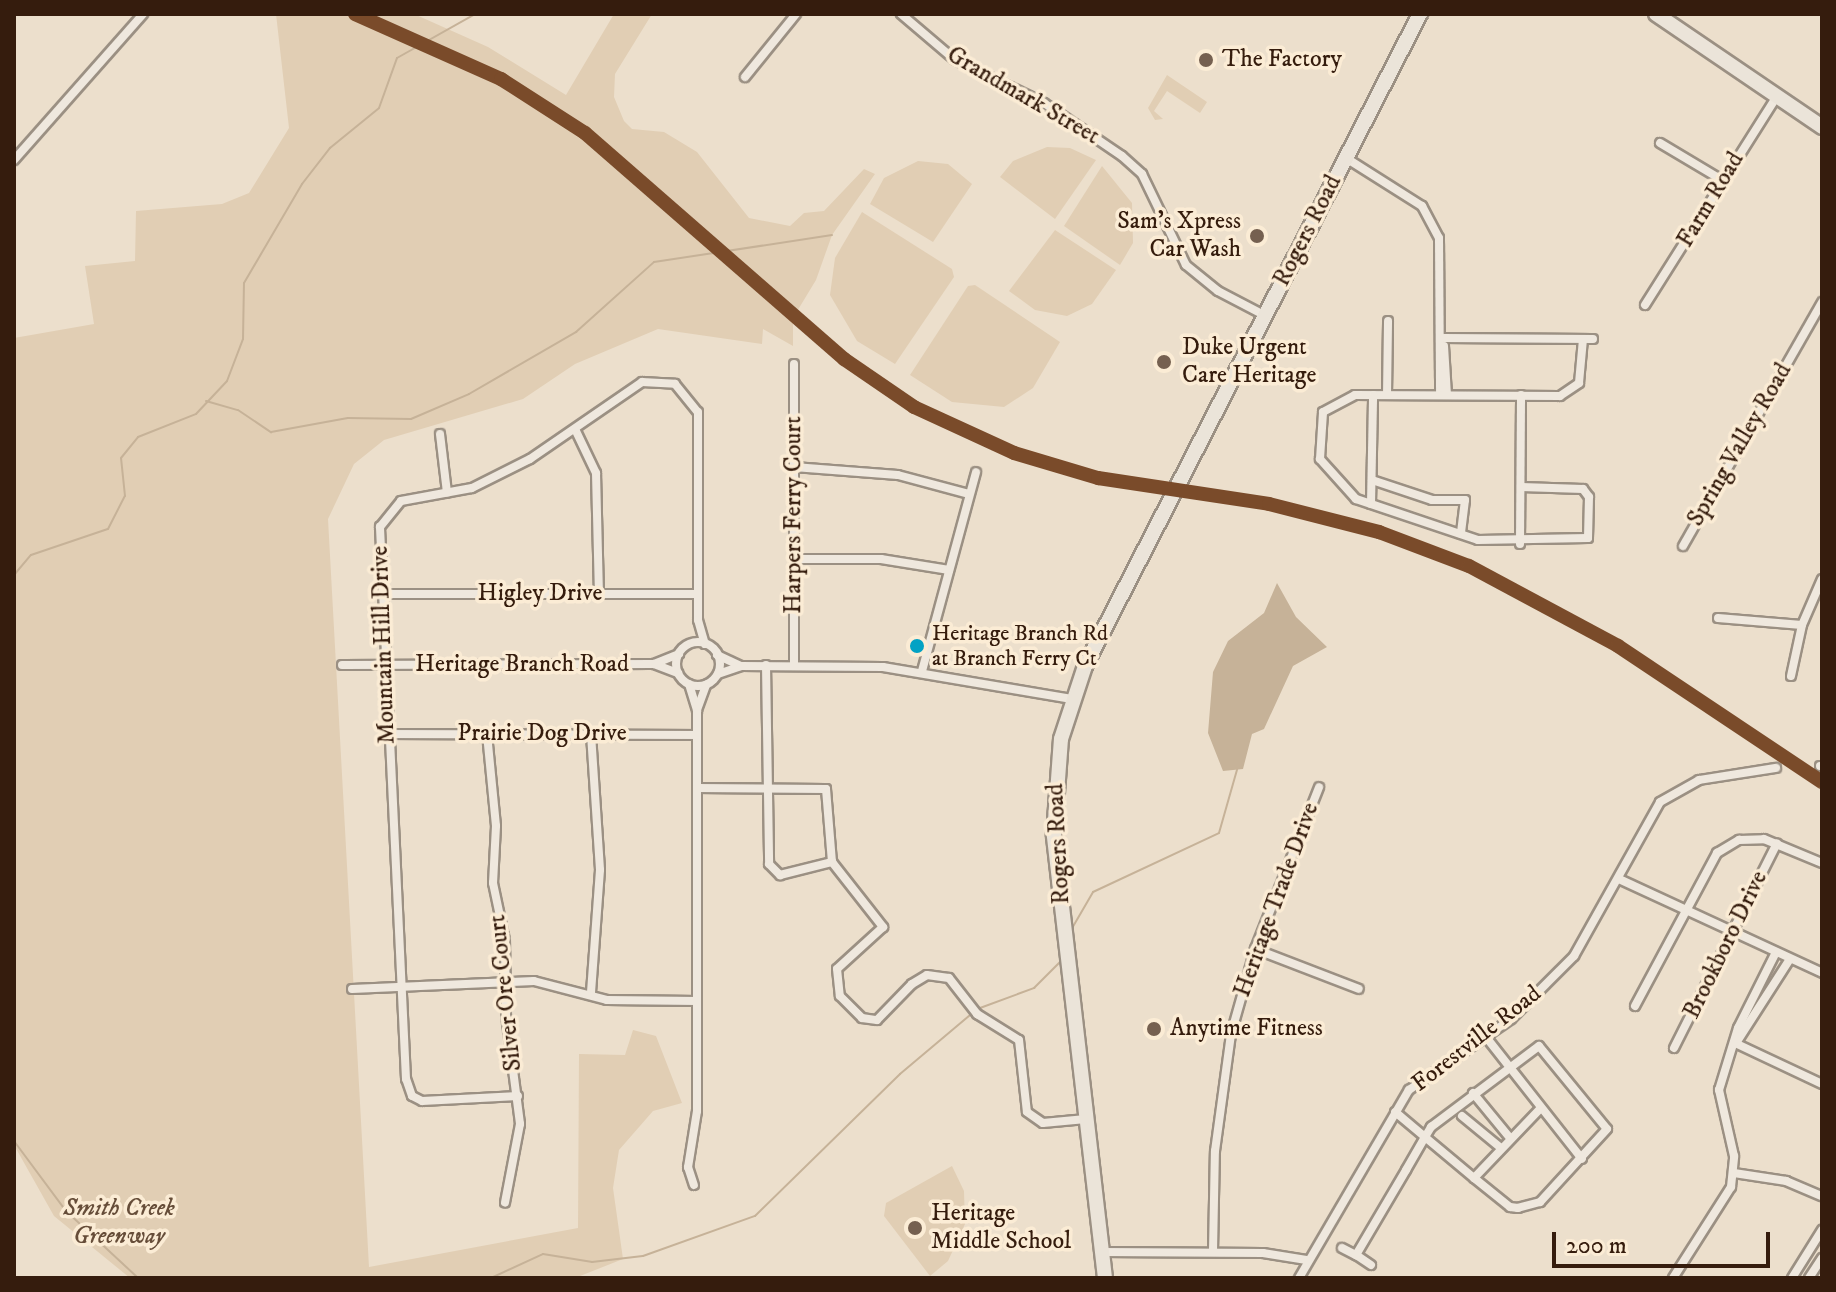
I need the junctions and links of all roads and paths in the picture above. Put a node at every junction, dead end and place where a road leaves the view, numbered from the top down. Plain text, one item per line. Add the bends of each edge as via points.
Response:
1 (143, 14) edge
2 (796, 14) edge
3 (901, 14) edge
4 (1420, 14) edge
5 (1656, 14) edge
6 (745, 77) dead end
7 (1777, 95) junction
8 (1822, 127) edge
9 (1660, 143) dead end
10 (1345, 157) junction
11 (14, 160) edge
12 (1722, 180) junction
13 (1822, 302) edge
14 (1645, 305) dead end
15 (1266, 316) junction
16 (1388, 321) dead end
17 (1444, 342) junction
18 (794, 364) dead end
19 (1373, 395) junction
20 (1387, 395) junction
21 (1443, 395) junction
22 (1521, 395) junction
23 (575, 429) junction
24 (440, 434) dead end
25 (794, 467) junction
26 (976, 472) dead end
27 (1372, 480) junction
28 (1521, 487) junction
29 (447, 493) junction
30 (969, 494) junction
31 (1371, 504) junction
32 (1461, 534) junction
33 (1520, 544) junction
34 (1683, 546) dead end
35 (795, 559) junction
36 (949, 570) junction
37 (1822, 579) edge
38 (383, 594) junction
39 (599, 594) junction
40 (697, 594) junction
41 (1718, 618) dead end
42 (698, 620) junction
43 (1802, 625) junction
44 (705, 644) junction
45 (689, 645) junction
46 (679, 654) junction
47 (717, 655) junction
48 (654, 664) junction
49 (342, 665) dead end
50 (384, 665) junction
51 (766, 665) junction
52 (741, 666) junction
53 (794, 666) junction
54 (922, 671) junction
55 (678, 673) junction
56 (718, 674) junction
57 (1791, 676) dead end
58 (689, 684) junction
59 (706, 685) junction
60 (1073, 699) junction
61 (697, 711) junction
62 (388, 734) junction
63 (487, 734) junction
64 (591, 734) junction
65 (697, 735) junction
66 (1776, 768) dead end
67 (1319, 787) dead end
68 (697, 788) junction
69 (765, 788) junction
70 (1777, 843) junction
71 (832, 862) junction
72 (1822, 863) edge
73 (1619, 879) junction
74 (1683, 910) junction
75 (1732, 932) junction
76 (1255, 949) junction
77 (1776, 952) junction
78 (1790, 959) junction
79 (1822, 973) edge
80 (506, 982) junction
81 (402, 987) junction
82 (352, 989) dead end
83 (1359, 989) dead end
84 (591, 994) junction
85 (697, 1001) junction
86 (1635, 1006) dead end
87 (1486, 1037) junction
88 (1735, 1043) junction
89 (1674, 1048) dead end
90 (1506, 1068) junction
91 (1822, 1084) edge
92 (1473, 1093) junction
93 (518, 1096) junction
94 (1539, 1110) junction
95 (1395, 1112) junction
96 (1462, 1116) dead end
97 (1086, 1119) junction
98 (1425, 1137) junction
99 (1510, 1138) junction
100 (1501, 1148) junction
101 (1582, 1159) junction
102 (1734, 1173) junction
103 (1474, 1178) junction
104 (694, 1185) dead end
105 (1822, 1196) edge
106 (505, 1203) dead end
107 (1822, 1230) edge
108 (1342, 1248) dead end
109 (1213, 1251) junction
110 (1102, 1252) junction
111 (1356, 1255) junction
112 (1822, 1258) edge
113 (1306, 1260) junction
114 (1371, 1265) dead end
115 (1105, 1278) edge
116 (1299, 1278) edge
117 (1673, 1278) edge
118 (1792, 1278) edge
119 (1809, 1278) edge

1 - 11 street
2 - 6 street via 759,68
3 - 15 street, Grandmark Street via 955,60 1044,103 1122,156 1148,185 1186,265 1218,291
4 - 10 main road, Rogers Road
5 - 7 main road
7 - 8 main road
7 - 12 street, Farm Road
9 - 12 street
10 - 15 main road, Rogers Road
10 - 17 street via 1394,184 1422,206 1433,226 1444,269
12 - 14 street, Farm Road
13 - 34 street, Spring Valley Road
15 - 60 main road, Rogers Road
16 - 20 street
17 - 21 street
17 - 22 street via 1588,339 1583,374 1574,388 1560,396
18 - 25 street, Harpers Ferry Court
19 - 20 street
19 - 27 street
19 - 31 street via 1342,397 1323,412 1320,424 1320,459 1335,483
20 - 21 street
21 - 22 street
22 - 28 street
23 - 29 street, Mountain Hill Drive via 503,473
23 - 39 street via 598,484
23 - 40 street, Mountain Hill Drive via 642,382 675,384 688,394 698,412
24 - 29 street
25 - 30 street via 898,475
25 - 35 street, Harpers Ferry Court
26 - 30 street
27 - 31 street
27 - 32 street via 1432,500 1465,500
28 - 33 street
28 - 33 street via 1583,489 1590,534 1584,542
29 - 38 street, Mountain Hill Drive via 401,501 387,512 380,527
30 - 36 street
31 - 32 street
32 - 33 street
35 - 36 street via 881,559
35 - 53 street, Harpers Ferry Court
36 - 54 street
37 - 43 street
38 - 39 street, Higley Drive
38 - 50 street, Mountain Hill Drive
39 - 40 street, Higley Drive
40 - 42 street, Mountain Hill Drive
41 - 43 street
42 - 44 street, Mountain Hill Drive
42 - 45 street, Mountain Hill Drive
43 - 57 street
44 - 45 street
44 - 47 street
45 - 46 street
46 - 48 street, Heritage Branch Road
46 - 55 street
47 - 52 street
47 - 56 street
48 - 50 street, Heritage Branch Road
48 - 55 street, Heritage Branch Road
49 - 50 street, Heritage Branch Road
50 - 62 street, Mountain Hill Drive
51 - 52 street
51 - 53 street
51 - 69 street
52 - 56 street
53 - 54 street
54 - 60 street
55 - 58 street
56 - 59 street
58 - 59 street
58 - 61 street
59 - 61 street
60 - 97 main road, Rogers Road via 1056,770 1054,834
61 - 65 street
62 - 63 street, Prairie Dog Drive
62 - 81 street, Mountain Hill Drive
63 - 64 street, Prairie Dog Drive
63 - 80 street, Silver Ore Court via 496,826 493,883
64 - 65 street, Prairie Dog Drive
64 - 84 street via 600,870
65 - 68 street
66 - 73 street, Forestville Road via 1679,788 1640,830
67 - 76 street, Heritage Trade Drive
68 - 69 street
68 - 85 street
69 - 71 street via 826,789
69 - 71 street via 769,864 780,875
70 - 72 street
70 - 74 street via 1739,840 1717,853
70 - 75 street, Brookboro Drive
71 - 97 street via 883,927 837,969 840,996 862,1018 877,1020 927,975 949,978 977,1014 1019,1040 1027,1112 1043,1123
73 - 74 street
73 - 87 street, Forestville Road via 1574,956 1534,999
74 - 75 street
74 - 86 street
75 - 77 street
75 - 89 street, Brookboro Drive
76 - 83 street
76 - 109 street, Heritage Trade Drive via 1224,1071
77 - 78 street
77 - 88 street
78 - 79 street
78 - 88 street
80 - 81 street
80 - 84 street via 534,981
80 - 93 street, Silver Ore Court
81 - 82 street
81 - 93 street, Mountain Hill Drive via 412,1096
84 - 85 street
85 - 104 street via 697,1111 688,1167
87 - 90 street
87 - 95 street, Forestville Road via 1424,1076
88 - 91 street
88 - 102 street via 1719,1090
90 - 92 street
90 - 94 street
90 - 101 street via 1539,1046 1593,1110 1607,1129
92 - 98 street
92 - 99 street
93 - 106 street, Silver Ore Court via 518,1156
94 - 99 street
94 - 101 street
95 - 98 street
95 - 113 street, Forestville Road
96 - 100 street
97 - 110 main road, Rogers Road
98 - 103 street
98 - 111 street
99 - 100 street
100 - 103 street
101 - 103 street via 1534,1207 1510,1207
102 - 105 street via 1786,1181
102 - 117 street via 1725,1198
107 - 118 street
108 - 111 street
109 - 110 street
109 - 113 street via 1295,1254
110 - 115 main road, Rogers Road
111 - 114 street
112 - 119 street
113 - 116 street, Forestville Road

